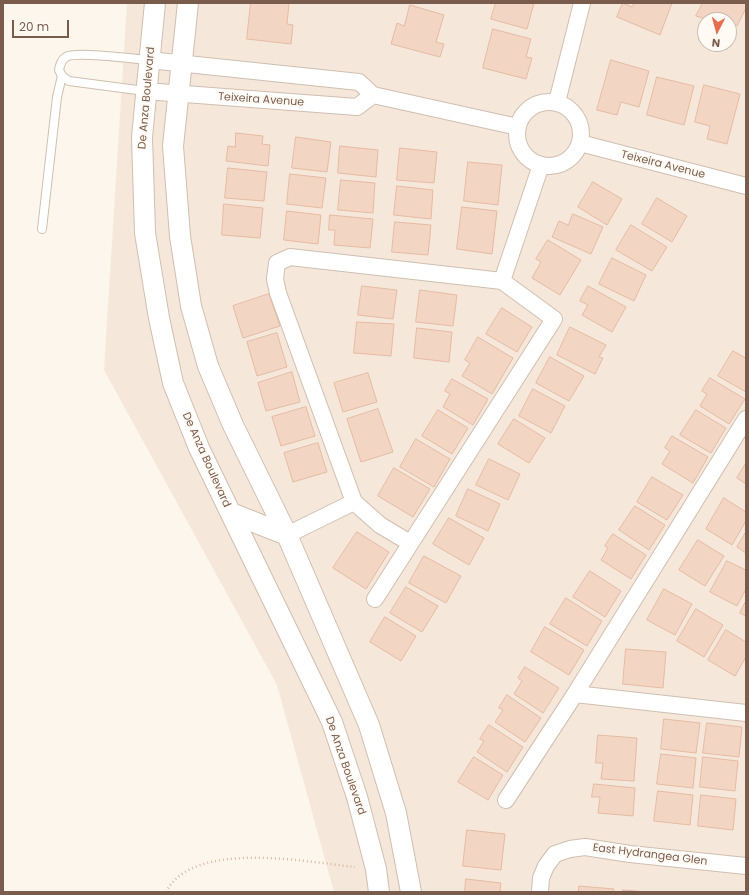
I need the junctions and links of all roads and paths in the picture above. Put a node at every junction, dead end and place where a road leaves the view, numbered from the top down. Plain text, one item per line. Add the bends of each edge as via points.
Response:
1 (155, 3) edge
2 (188, 3) edge
3 (582, 3) edge
4 (149, 60) junction
5 (182, 64) junction
6 (62, 76) junction
7 (145, 91) junction
8 (179, 94) junction
9 (373, 95) junction
10 (557, 102) junction
11 (518, 127) junction
12 (580, 143) junction
13 (541, 165) junction
14 (746, 186) edge
15 (42, 228) dead end
16 (502, 281) junction
17 (746, 419) edge
18 (354, 502) junction
19 (230, 513) junction
20 (287, 535) junction
21 (410, 543) junction
22 (375, 599) dead end
23 (575, 694) junction
24 (746, 711) edge
25 (506, 800) dead end
26 (746, 866) edge
27 (376, 869) junction
28 (166, 892) edge
29 (378, 892) edge
30 (411, 892) edge
31 (540, 892) edge

1 - 4 street, De Anza Boulevard
2 - 5 street
3 - 10 street
4 - 5 street
4 - 6 lane via 67,55 62,60 59,70
4 - 7 street, De Anza Boulevard
5 - 8 street
5 - 9 street via 359,82
6 - 7 lane via 69,81
6 - 15 lane via 57,97
7 - 8 street, Teixeira Avenue
7 - 19 street, De Anza Boulevard via 142,137 145,233 159,318 173,383 198,448
8 - 9 street, Teixeira Avenue via 357,107
8 - 20 street via 173,146 180,236 191,306 208,366 233,425
9 - 11 street
10 - 11 street via 542,102 532,106 524,113
10 - 12 street via 571,109 578,117 582,127
11 - 13 street via 518,143 523,153 531,161
12 - 13 street via 572,157 563,163
12 - 14 street, Teixeira Avenue
13 - 16 street
16 - 18 street via 290,257 277,263 275,279 278,293
16 - 21 street via 554,319
17 - 23 street
18 - 20 street
18 - 21 street via 380,525
19 - 20 street
19 - 27 street, De Anza Boulevard via 332,722 357,797
20 - 30 street via 369,725 396,813
21 - 22 street
23 - 24 street
23 - 25 street
26 - 31 street, East Hydrangea Glen via 585,847 555,854 541,878
27 - 28 path via 298,861 231,858 207,862 184,871
27 - 29 street, De Anza Boulevard

